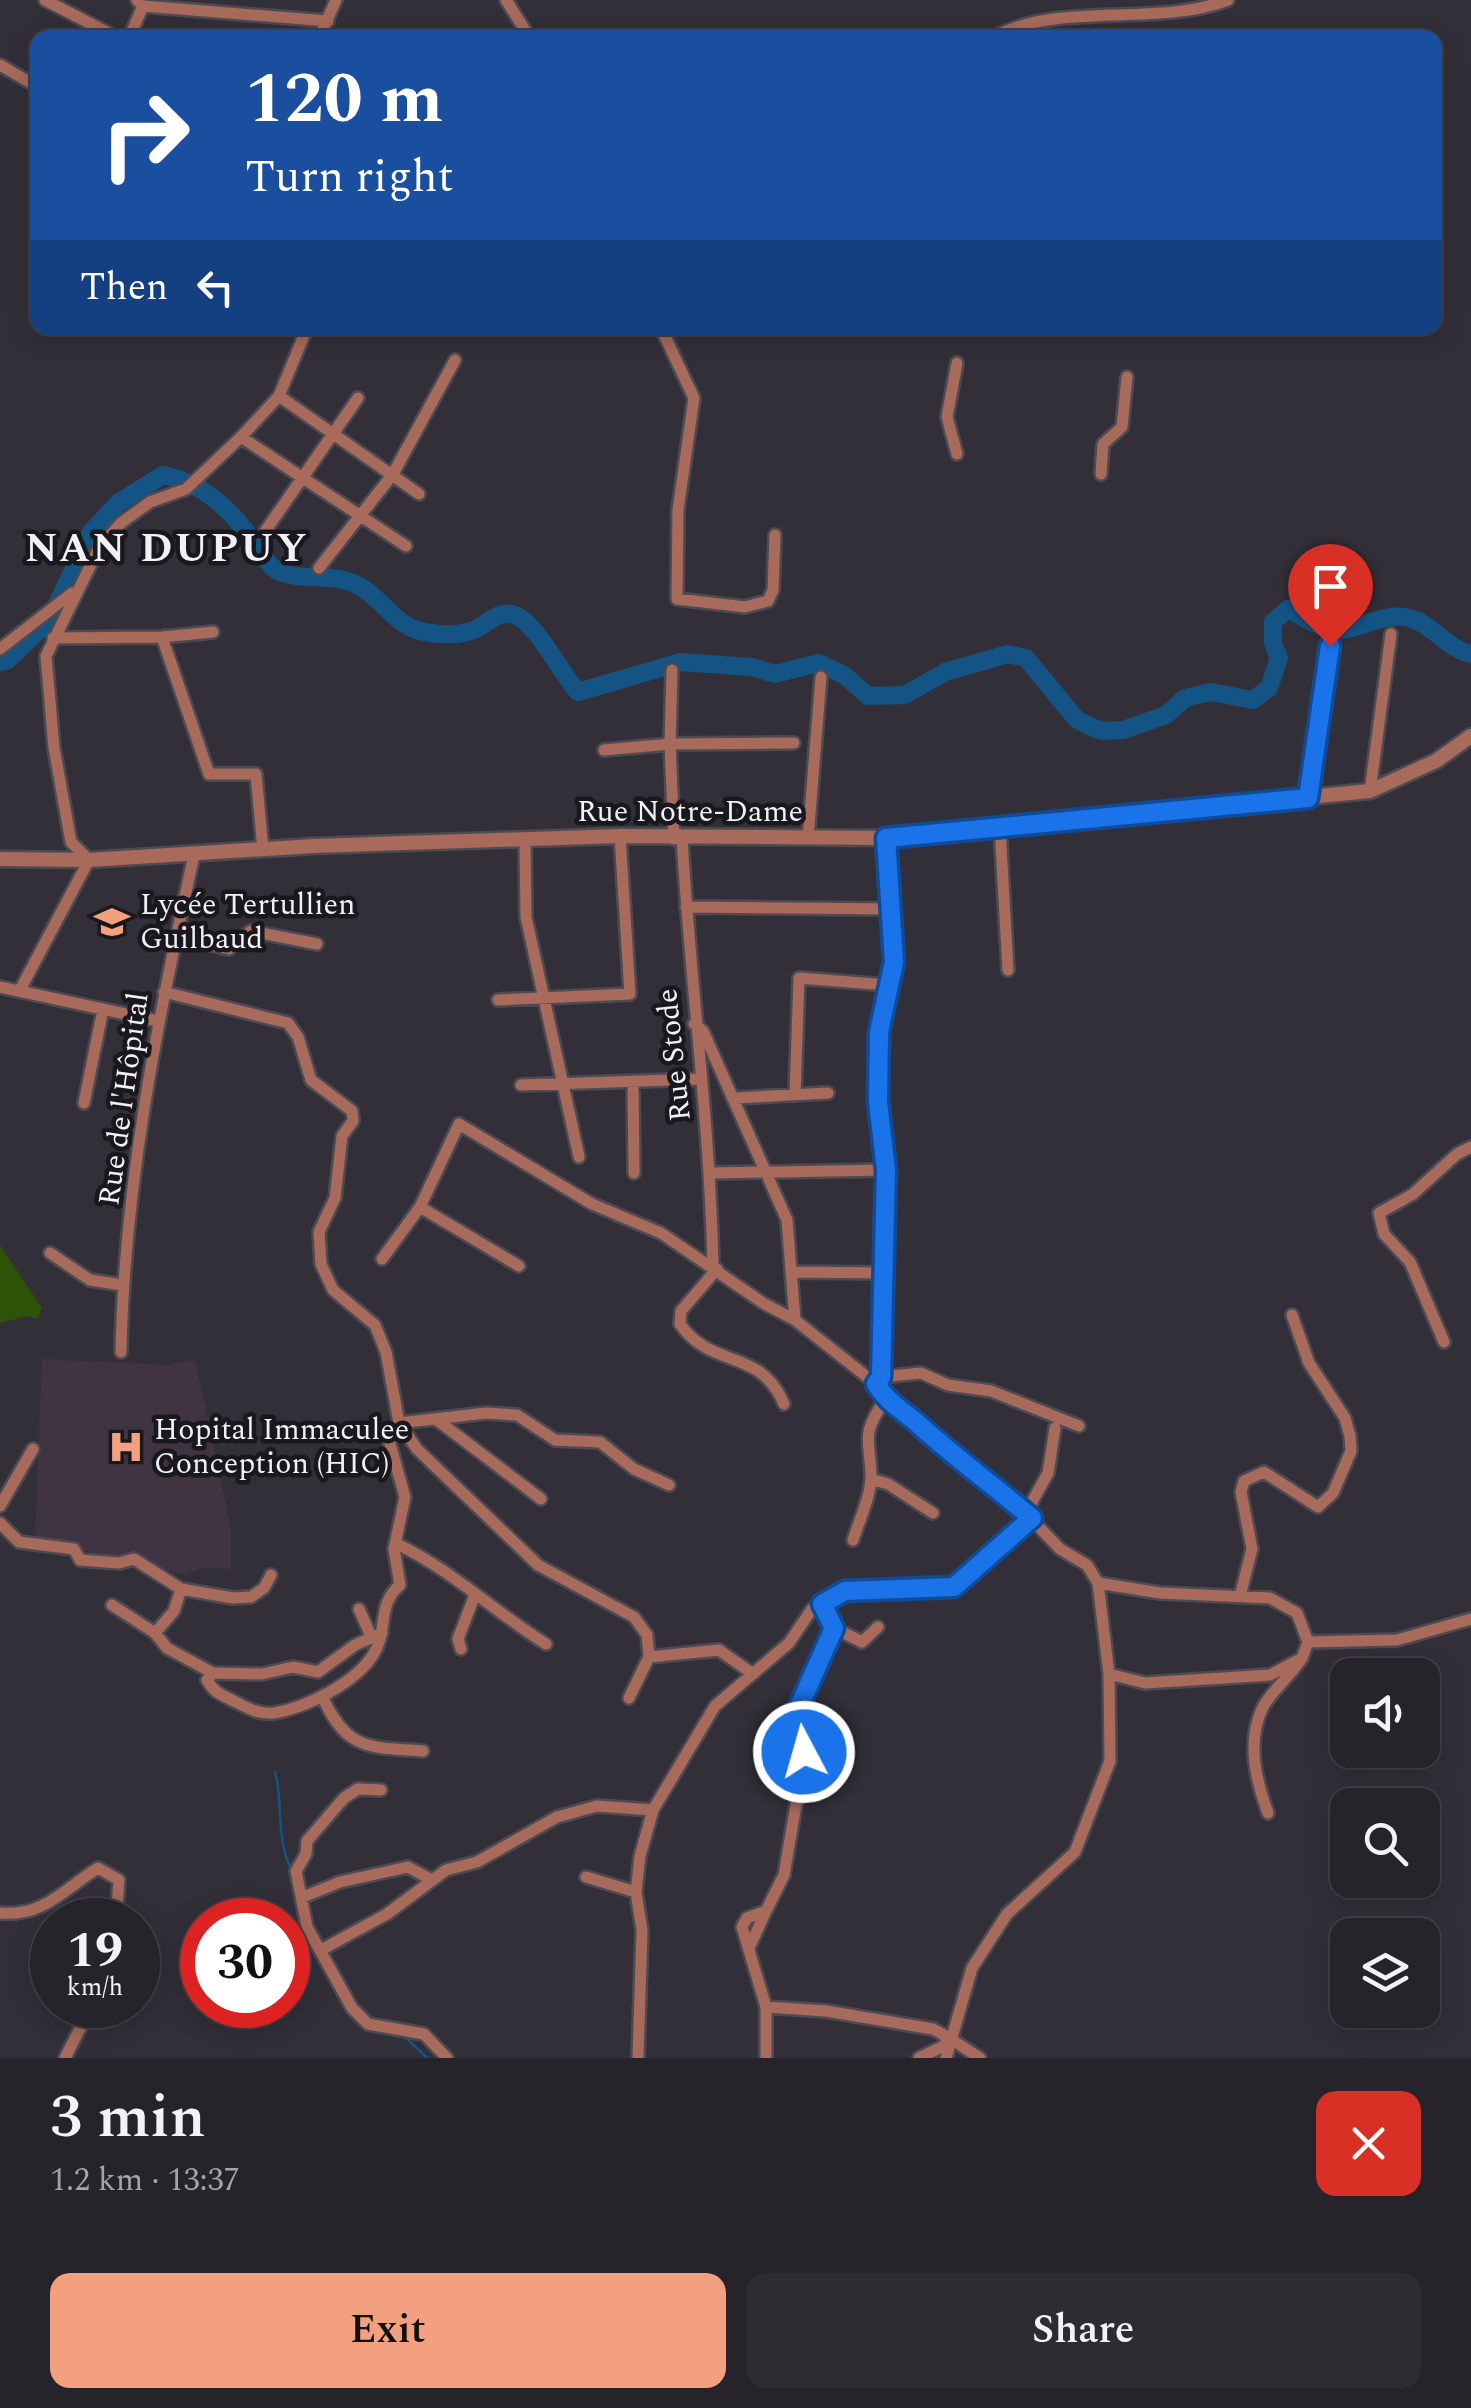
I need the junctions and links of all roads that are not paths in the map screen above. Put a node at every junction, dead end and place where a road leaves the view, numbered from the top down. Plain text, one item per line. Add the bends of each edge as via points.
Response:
1 (336, 0) edge
2 (1228, 0) edge
3 (54, 2) edge
4 (140, 3) edge
5 (513, 3) edge
6 (328, 21) junction
7 (104, 30) edge
8 (132, 30) edge
9 (323, 30) edge
10 (526, 30) edge
11 (1012, 30) edge
12 (0, 65) edge
13 (30, 82) edge
14 (304, 335) edge
15 (664, 335) edge
16 (456, 360) dead end
17 (957, 363) dead end
18 (1127, 378) dead end
19 (279, 396) junction
20 (358, 398) dead end
21 (336, 433) junction
22 (241, 437) junction
23 (957, 454) dead end
24 (393, 474) junction
25 (1101, 474) dead end
26 (304, 478) junction
27 (420, 494) dead end
28 (361, 517) junction
29 (266, 530) dead end
30 (775, 534) dead end
31 (406, 546) dead end
32 (320, 568) dead end
33 (76, 590) junction
34 (214, 632) dead end
35 (1391, 634) dead end
36 (54, 638) junction
37 (162, 638) junction
38 (1330, 646) dead end
39 (0, 649) edge
40 (672, 670) dead end
41 (820, 677) dead end
42 (1471, 736) edge
43 (794, 743) dead end
44 (670, 744) junction
45 (604, 750) dead end
46 (1374, 790) junction
47 (1308, 798) junction
48 (1000, 828) junction
49 (620, 836) junction
50 (678, 838) junction
51 (808, 838) junction
52 (886, 838) junction
53 (525, 842) junction
54 (263, 850) junction
55 (194, 855) junction
56 (0, 859) edge
57 (89, 860) junction
58 (686, 907) junction
59 (894, 909) junction
60 (176, 937) junction
61 (318, 944) dead end
62 (1008, 970) dead end
63 (888, 984) junction
64 (0, 986) edge
65 (20, 990) junction
66 (164, 992) junction
67 (545, 998) junction
68 (498, 1000) dead end
69 (103, 1009) junction
70 (158, 1022) junction
71 (694, 1024) junction
72 (701, 1079) junction
73 (634, 1081) junction
74 (565, 1083) junction
75 (521, 1085) dead end
76 (828, 1094) dead end
77 (795, 1095) junction
78 (736, 1098) junction
79 (84, 1103) dead end
80 (1471, 1147) edge
81 (578, 1157) dead end
82 (886, 1170) junction
83 (768, 1172) junction
84 (634, 1173) dead end
85 (712, 1173) junction
86 (420, 1207) junction
87 (50, 1253) dead end
88 (382, 1259) dead end
89 (519, 1266) dead end
90 (715, 1267) junction
91 (793, 1272) junction
92 (885, 1273) junction
93 (122, 1285) junction
94 (1292, 1315) dead end
95 (796, 1320) junction
96 (1444, 1342) dead end
97 (122, 1352) dead end
98 (878, 1381) junction
99 (885, 1399) junction
100 (784, 1404) dead end
101 (437, 1420) junction
102 (400, 1423) junction
103 (1079, 1426) dead end
104 (1055, 1428) dead end
105 (33, 1449) dead end
106 (871, 1479) junction
107 (669, 1485) dead end
108 (542, 1499) dead end
109 (0, 1506) edge
110 (933, 1513) dead end
111 (1029, 1516) junction
112 (0, 1523) edge
113 (854, 1540) dead end
114 (395, 1542) junction
115 (270, 1575) dead end
116 (1098, 1583) junction
117 (181, 1589) junction
118 (1240, 1596) junction
119 (474, 1597) junction
120 (112, 1604) dead end
121 (822, 1604) junction
122 (359, 1609) dead end
123 (1471, 1619) edge
124 (878, 1627) dead end
125 (834, 1628) junction
126 (155, 1633) junction
127 (376, 1634) junction
128 (1308, 1642) junction
129 (546, 1644) dead end
130 (461, 1649) dead end
131 (649, 1657) junction
132 (1302, 1658) junction
133 (213, 1673) junction
134 (753, 1674) junction
135 (1110, 1674) junction
136 (322, 1696) junction
137 (630, 1698) dead end
138 (424, 1751) dead end
139 (381, 1790) dead end
140 (653, 1810) junction
141 (1268, 1813) dead end
142 (586, 1877) dead end
143 (430, 1879) junction
144 (636, 1892) junction
145 (303, 1897) junction
146 (55, 1898) edge
147 (118, 1898) edge
148 (30, 1911) edge
149 (766, 1911) junction
150 (0, 1913) edge
151 (749, 1948) junction
152 (321, 1950) junction
153 (766, 2008) junction
154 (80, 2028) edge
155 (950, 2042) junction
156 (64, 2058) edge
157 (447, 2058) edge
158 (638, 2058) edge
159 (766, 2058) edge
160 (919, 2058) edge
161 (946, 2058) edge
162 (980, 2058) edge

1 - 6 street
2 - 11 street via 1194,10 1038,20
3 - 7 street
4 - 6 street
4 - 8 street
5 - 10 street
6 - 9 street
12 - 13 street
14 - 19 street
15 - 30 street via 694,398 677,528 677,599 745,606 768,601
16 - 24 street
17 - 23 street via 947,417
18 - 25 street via 1122,427 1103,444
19 - 21 street
19 - 22 street
20 - 21 street
21 - 24 street
21 - 26 street
22 - 26 street
22 - 33 street via 186,489 120,523
24 - 27 street
24 - 28 street
26 - 28 street
26 - 29 street
28 - 31 street
28 - 32 street
33 - 36 street
33 - 39 street
34 - 37 street
35 - 46 street
36 - 37 street
36 - 57 street via 46,656 54,748 71,842
37 - 54 street via 209,774 256,774
38 - 47 street
40 - 44 street, Rue Stode
41 - 51 street
42 - 46 street, Rue Notre-Dame
43 - 44 street
44 - 45 street
44 - 50 street, Rue Stode
46 - 47 street, Rue Notre-Dame
47 - 48 street, Rue Notre-Dame
48 - 52 street, Rue Notre-Dame
48 - 62 street
49 - 50 street, Rue Notre-Dame
49 - 53 street, Rue Notre-Dame
49 - 67 street via 630,994
50 - 51 street, Rue Notre-Dame
50 - 58 street, Rue Stode
51 - 52 street, Rue Notre-Dame
52 - 59 street
53 - 54 street, Rue Notre-Dame
53 - 67 street via 526,917
54 - 55 street, Rue Notre-Dame
55 - 57 street, Rue Notre-Dame
55 - 60 street, Rue de l'Hôpital
56 - 57 street, Rue Notre-Dame
57 - 65 street
58 - 59 street
58 - 71 street, Rue Stode
59 - 63 street
60 - 61 street via 229,949 251,931
60 - 66 street, Rue de l'Hôpital
63 - 77 street via 799,978
63 - 82 street via 879,1050
64 - 65 street
65 - 69 street
66 - 70 street, Rue de l'Hôpital
66 - 102 street via 288,1023 311,1080 352,1111 342,1136 335,1198 317,1248 333,1290 375,1325
67 - 68 street
67 - 74 street
69 - 70 street
69 - 79 street
70 - 93 street, Rue de l'Hôpital
71 - 72 street, Rue Stode
71 - 78 street
72 - 73 street
72 - 85 street, Rue Stode
73 - 74 street
73 - 84 street
74 - 75 street
74 - 81 street
76 - 77 street
77 - 78 street
78 - 83 street
80 - 96 street via 1380,1213 1384,1234 1410,1262
82 - 83 street
82 - 92 street
83 - 85 street
83 - 91 street via 788,1220
85 - 90 street, Rue Stode
86 - 88 street
86 - 89 street
86 - 90 street via 458,1124
87 - 93 street via 90,1280
90 - 95 street
90 - 100 street via 678,1316 680,1324 717,1354 764,1371
91 - 92 street
91 - 95 street
92 - 98 street
93 - 97 street, Rue de l'Hôpital
94 - 118 street via 1309,1363 1344,1418 1351,1451 1333,1493 1318,1508 1264,1472 1244,1481 1252,1548
95 - 98 street
98 - 99 street
98 - 103 street via 922,1373 948,1385 991,1391
99 - 106 street via 865,1444
99 - 111 street
101 - 102 street
101 - 107 street via 516,1415 555,1440 600,1442
101 - 108 street
102 - 114 street via 389,1440 405,1496
102 - 131 street via 417,1449 538,1564 634,1618 647,1635
104 - 111 street via 1048,1472
105 - 109 street
106 - 110 street
106 - 113 street
111 - 116 street
111 - 121 street via 954,1587 845,1591
112 - 117 street via 19,1542 74,1549 80,1560 134,1560
114 - 119 street
114 - 127 street via 400,1585 388,1595
115 - 117 street via 251,1597
116 - 118 street
116 - 135 street
117 - 126 street via 174,1611
118 - 128 street via 1282,1603 1297,1613
119 - 129 street
119 - 130 street via 458,1639
120 - 126 street
121 - 125 street
121 - 134 street
122 - 127 street
123 - 128 street via 1397,1640
124 - 125 street via 862,1642
125 - 149 street via 794,1718 804,1752 784,1874
126 - 133 street via 167,1648
127 - 133 street via 318,1672 293,1667
127 - 136 street via 376,1653 364,1668
128 - 132 street
131 - 134 street via 719,1650
131 - 137 street
132 - 135 street via 1270,1676 1144,1683
132 - 141 street via 1263,1708 1258,1728 1254,1782
133 - 136 street via 207,1680 212,1690 254,1712 274,1713
134 - 140 street via 715,1706
135 - 155 street via 1110,1760 1075,1852 998,1928 972,1968
136 - 138 street via 336,1727 352,1740
139 - 145 street via 358,1789 344,1798 307,1840 296,1871
140 - 143 street via 576,1809 478,1862
140 - 144 street
142 - 144 street
143 - 145 street via 408,1867
143 - 152 street via 388,1914
144 - 158 street via 642,1930
145 - 152 street via 307,1928
146 - 147 street via 98,1868 119,1880
148 - 150 street
149 - 151 street
149 - 151 street via 743,1922
151 - 153 street
152 - 157 street via 368,2024 424,2034
153 - 155 street via 933,2029
153 - 159 street
154 - 156 street
155 - 160 street
155 - 161 street
155 - 162 street

